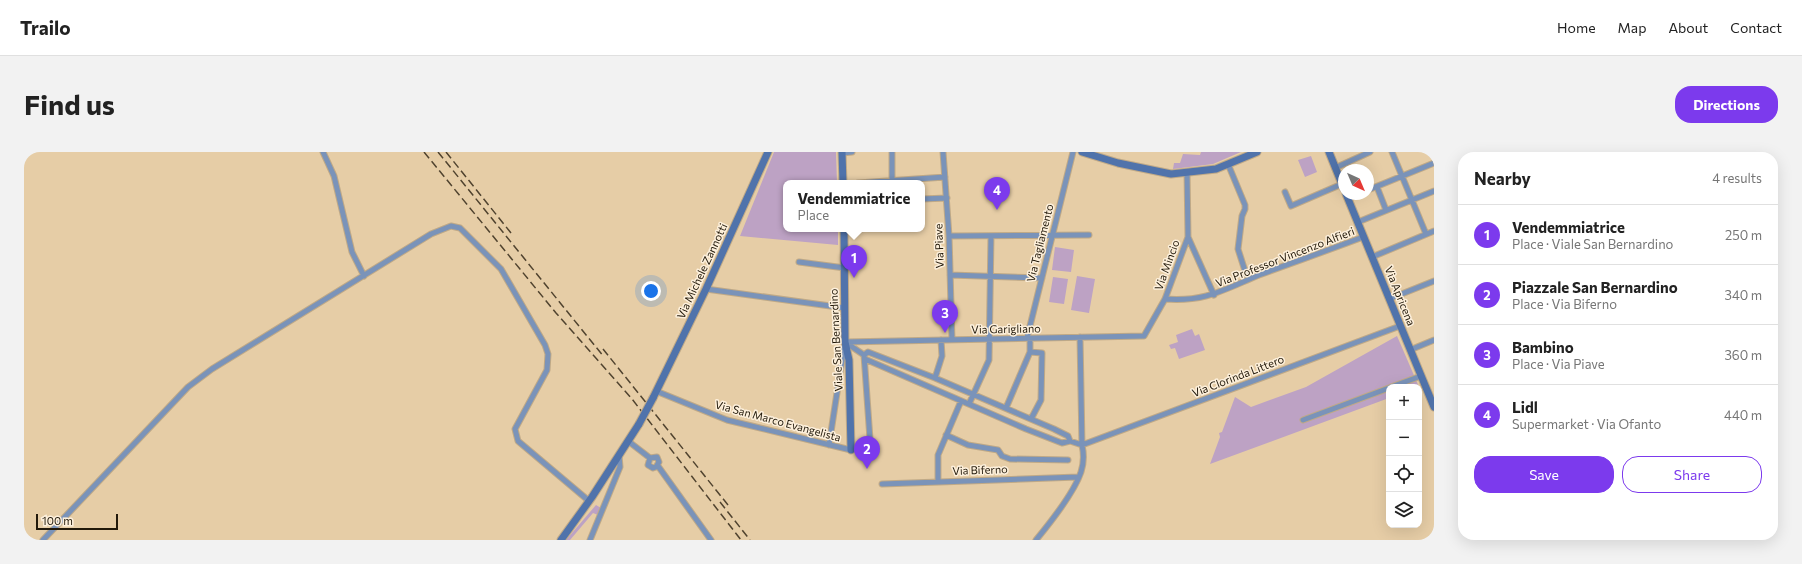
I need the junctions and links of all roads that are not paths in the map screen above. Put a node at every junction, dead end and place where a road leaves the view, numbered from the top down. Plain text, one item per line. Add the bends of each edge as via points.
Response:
1 (323, 152) edge
2 (768, 152) edge
3 (852, 152) edge
4 (892, 152) edge
5 (943, 152) edge
6 (1073, 152) edge
7 (1082, 152) edge
8 (1256, 152) edge
9 (1370, 152) edge
10 (1392, 152) edge
11 (842, 153) edge
12 (1329, 153) edge
13 (1100, 154) edge
14 (1434, 163) edge
15 (1228, 164) junction
16 (1335, 168) junction
17 (1187, 172) junction
18 (1338, 175) edge
19 (1402, 176) junction
20 (945, 177) junction
21 (843, 180) edge
22 (892, 180) edge
23 (913, 180) edge
24 (1377, 187) junction
25 (1374, 188) edge
26 (1338, 189) edge
27 (1434, 191) edge
28 (1285, 192) dead end
29 (947, 198) junction
30 (925, 199) edge
31 (1349, 200) edge
32 (1412, 200) junction
33 (1386, 210) junction
34 (1358, 222) junction
35 (1434, 231) edge
36 (844, 232) edge
37 (1426, 234) junction
38 (1089, 235) dead end
39 (949, 236) junction
40 (991, 236) junction
41 (1052, 236) junction
42 (1188, 237) junction
43 (1363, 237) junction
44 (1372, 257) junction
45 (799, 262) dead end
46 (845, 268) junction
47 (1246, 274) dead end
48 (950, 275) junction
49 (364, 276) junction
50 (991, 276) junction
51 (1042, 278) junction
52 (1434, 281) edge
53 (706, 289) junction
54 (1214, 295) junction
55 (1165, 299) junction
56 (1390, 299) junction
57 (845, 308) junction
58 (1400, 326) junction
59 (1144, 336) joint
60 (1080, 337) junction
61 (1029, 338) junction
62 (941, 340) junction
63 (952, 340) junction
64 (990, 340) junction
65 (1434, 340) edge
66 (845, 342) junction
67 (1410, 350) junction
68 (1030, 352) junction
69 (865, 357) junction
70 (1421, 376) junction
71 (935, 378) junction
72 (1398, 384) edge
73 (1386, 389) edge
74 (974, 394) junction
75 (655, 395) junction
76 (961, 401) junction
77 (969, 404) junction
78 (1434, 407) edge
79 (1006, 408) junction
80 (1031, 419) junction
81 (1303, 420) dead end
82 (946, 435) junction
83 (628, 441) junction
84 (1070, 441) junction
85 (829, 445) junction
86 (1082, 445) junction
87 (851, 450) joint
88 (871, 452) dead end
89 (619, 455) junction
90 (650, 458) junction
91 (1068, 460) dead end
92 (658, 466) junction
93 (1078, 477) junction
94 (938, 481) junction
95 (882, 484) dead end
96 (589, 501) junction
97 (43, 540) edge
98 (560, 540) edge
99 (590, 540) edge
100 (711, 540) edge
101 (1036, 540) edge

1 - 49 street via 334,176 352,252
2 - 53 main road, Via Michele Zannotti
3 - 11 street
4 - 22 street
5 - 20 street, Via Piave
6 - 41 street, Via Tagliamento
7 - 13 main road
8 - 15 main road
9 - 16 street
10 - 19 street
11 - 21 main road
12 - 16 main road
13 - 17 main road via 1118,163 1172,174
14 - 19 street
15 - 17 main road via 1216,169
15 - 47 street via 1245,205 1238,249
16 - 18 main road
17 - 42 street, Via Mincio
19 - 24 street
19 - 32 street
20 - 23 street
20 - 29 street, Via Piave
24 - 25 street
24 - 33 street
26 - 28 street via 1291,206
27 - 32 street
29 - 30 street
29 - 39 street, Via Piave
31 - 34 main road, Via Apricena
32 - 33 street
32 - 37 street
33 - 34 street
34 - 43 main road, Via Apricena
35 - 37 street
36 - 46 main road, Viale San Bernardino
37 - 44 street
38 - 41 street
39 - 40 street
39 - 48 street, Via Piave
40 - 41 street
40 - 50 street
41 - 51 street, Via Tagliamento
42 - 54 street
42 - 55 street, Via Mincio
43 - 44 main road, Via Apricena
43 - 54 street, Via Professor Vincenzo Alfieri
44 - 56 main road, Via Apricena
45 - 46 street
46 - 57 main road, Viale San Bernardino
48 - 50 street
48 - 63 street, Via Piave
49 - 96 street via 441,229 451,226 467,233 501,269 548,354 544,379 515,429 518,441
49 - 97 street via 212,369 188,387
50 - 51 street
50 - 64 street
51 - 61 street, Via Tagliamento
52 - 56 street
53 - 57 street
53 - 75 main road, Via Michele Zannotti
54 - 55 street, Via Professor Vincenzo Alfieri via 1191,300
55 - 59 street, Via Mincio
56 - 58 main road, Via Apricena
57 - 66 main road, Viale San Bernardino
58 - 67 main road, Via Apricena
58 - 86 street, Via Clorinda Littero
59 - 60 street, Via Garigliano
60 - 61 street, Via Garigliano
60 - 86 street
61 - 64 street, Via Garigliano
61 - 68 street, Via Tagliamento
62 - 63 street, Via Garigliano
62 - 66 street, Via Garigliano
62 - 71 street via 942,356
63 - 64 street, Via Garigliano
64 - 74 street via 989,360
65 - 67 street
66 - 69 street
66 - 85 street
66 - 87 main road, Viale San Bernardino via 849,360
67 - 70 main road, Via Apricena
68 - 79 street
68 - 80 street via 1042,353 1040,400
69 - 71 street via 868,352
69 - 76 street
69 - 88 street
70 - 72 street
70 - 78 main road, Via Apricena
71 - 74 street
73 - 81 street
74 - 77 street
74 - 79 street
75 - 83 main road, Via Michele Zannotti, bridge
75 - 85 street, Via San Marco Evangelista via 727,420
76 - 77 street
76 - 82 street
77 - 84 street via 1062,443
79 - 80 street
80 - 84 street via 1068,436
82 - 91 street via 968,445 998,450 1002,456 1010,459
82 - 94 street via 938,456
83 - 89 main road, Via Michele Zannotti
83 - 90 street
84 - 86 street
85 - 87 street, Via San Marco Evangelista
86 - 93 street via 1084,456
89 - 96 main road, Via Michele Zannotti
89 - 99 street via 620,467
90 - 92 street via 657,458
90 - 92 street via 649,466
92 - 100 street
93 - 94 street, Via Biferno
93 - 101 street
94 - 95 street, Via Biferno
96 - 98 main road, Via Michele Zannotti

